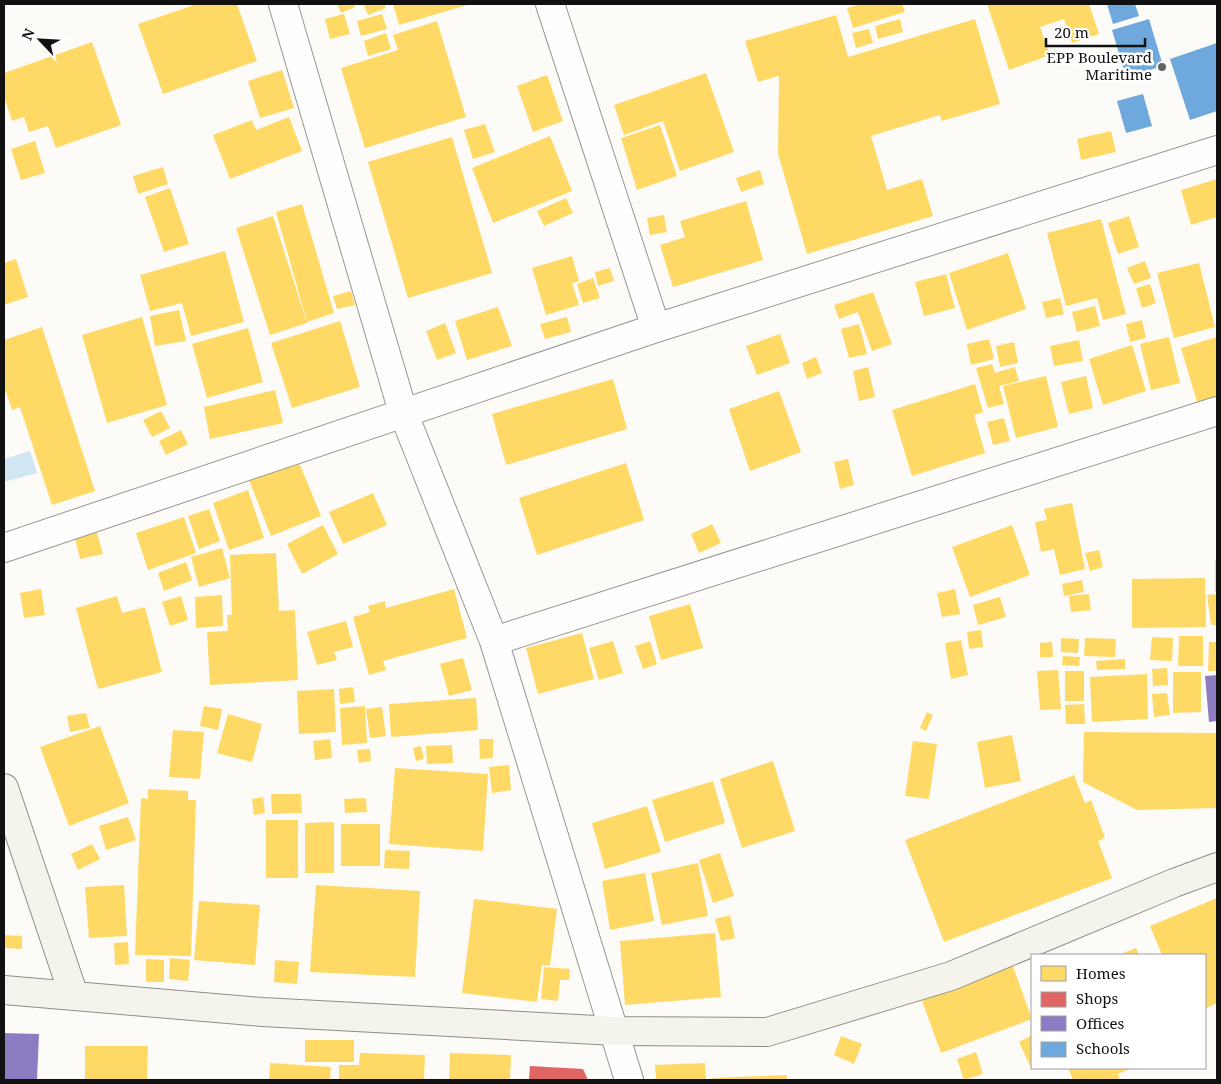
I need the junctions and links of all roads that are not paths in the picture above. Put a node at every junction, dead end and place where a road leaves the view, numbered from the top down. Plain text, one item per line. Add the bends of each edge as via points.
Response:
1 (283, 4) edge
2 (550, 4) edge
3 (1217, 150) edge
4 (656, 328) junction
5 (1217, 411) edge
6 (403, 412) junction
7 (4, 548) edge
8 (494, 641) junction
9 (4, 788) edge
10 (1217, 867) edge
11 (4, 990) edge
12 (74, 996) junction
13 (615, 1031) junction
14 (629, 1080) edge

1 - 6 street
2 - 4 street
3 - 4 street
4 - 6 street
5 - 8 street
6 - 7 street
6 - 8 street
8 - 13 street
9 - 12 street
10 - 13 street via 950,976 767,1032
11 - 12 street
12 - 13 street via 262,1012
13 - 14 street

